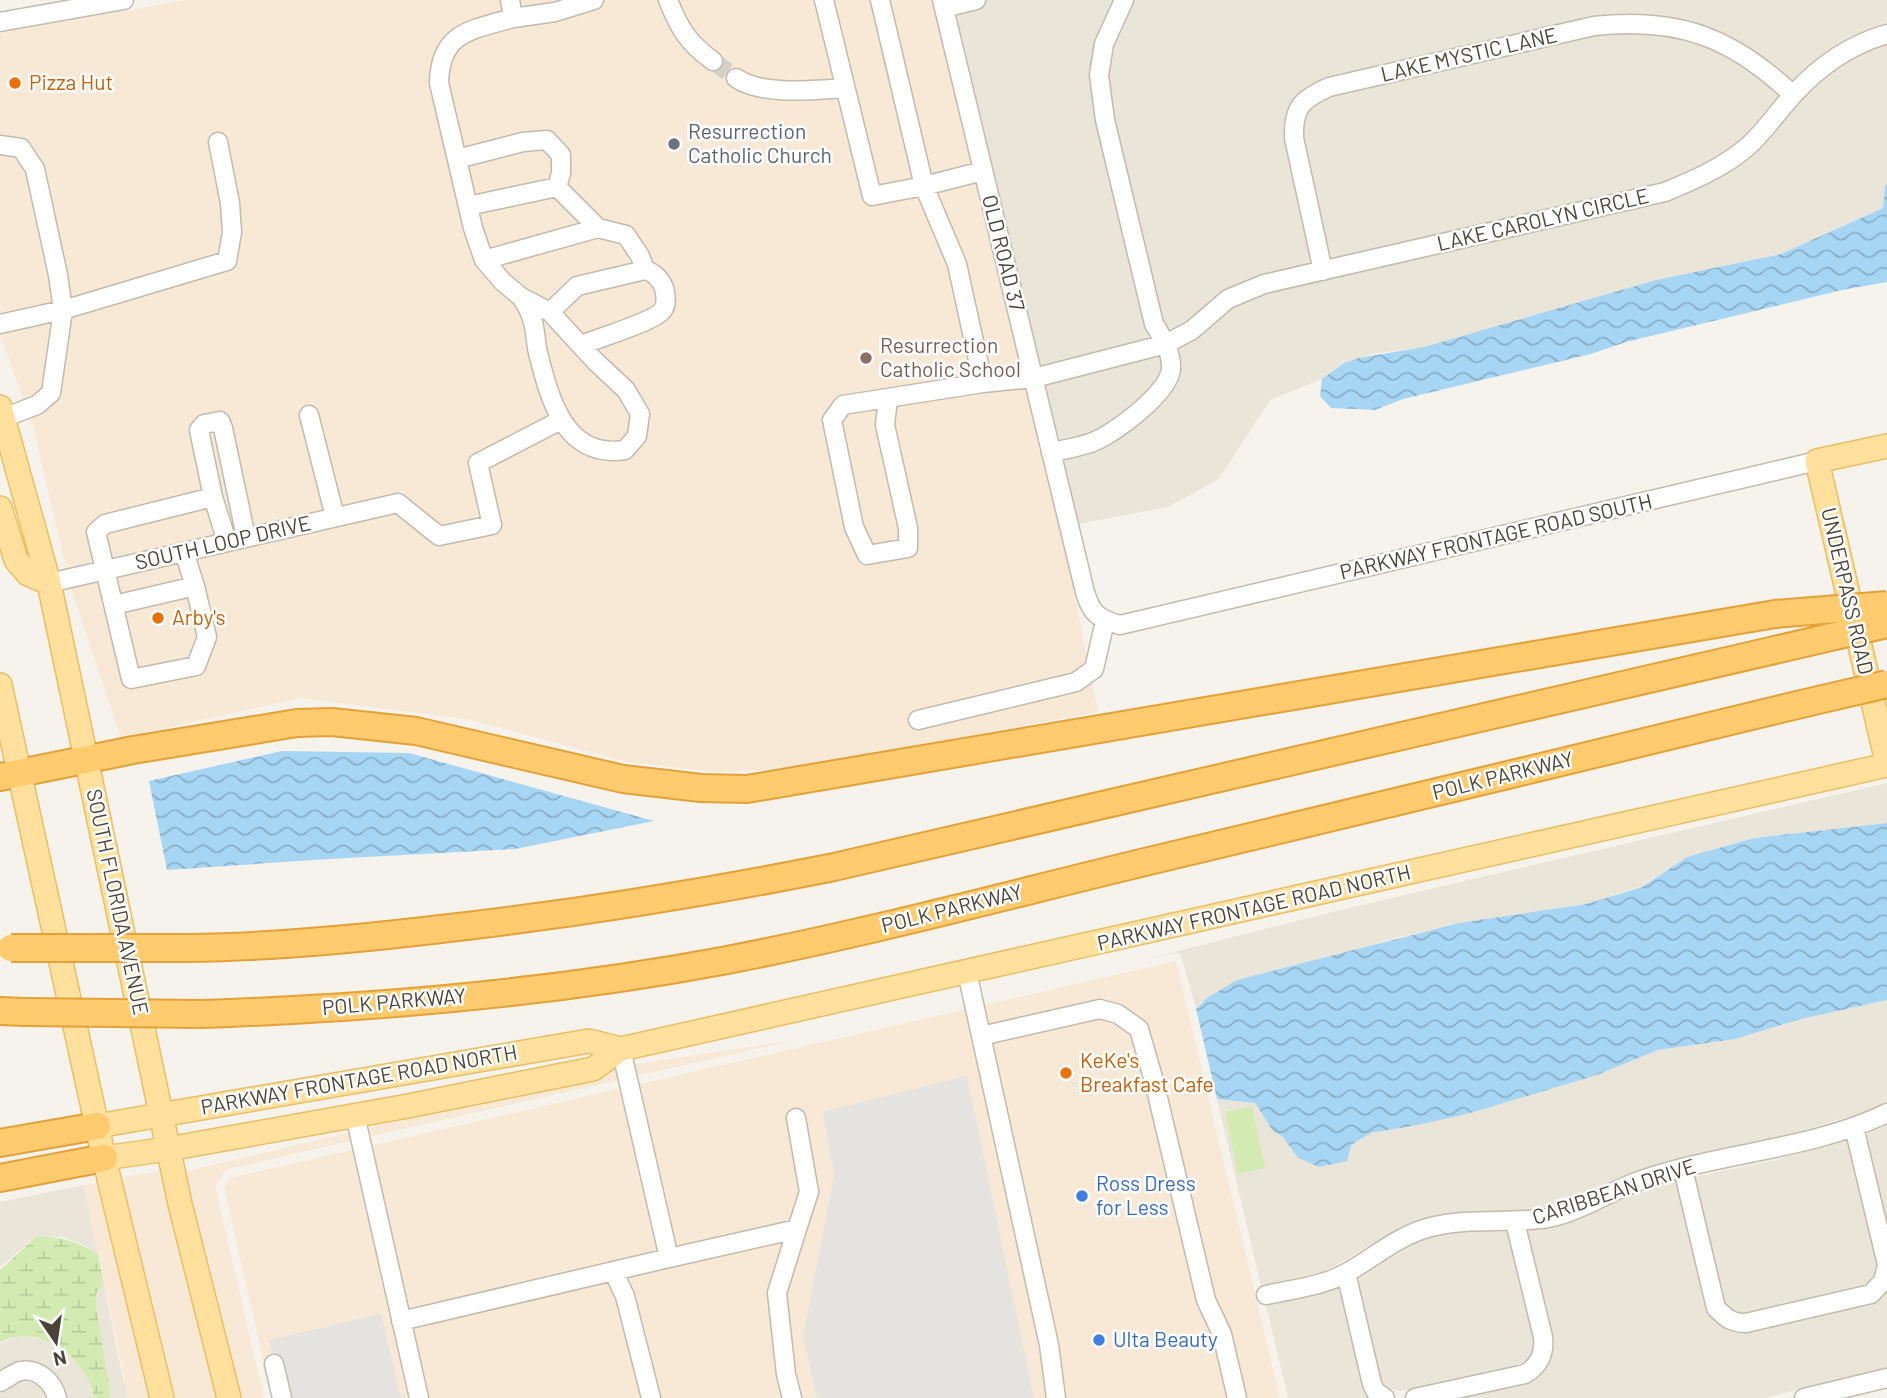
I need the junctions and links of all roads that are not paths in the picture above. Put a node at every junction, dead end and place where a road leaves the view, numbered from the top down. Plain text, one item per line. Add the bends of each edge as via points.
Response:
1 (124, 0) edge
2 (510, 0) edge
3 (594, 0) edge
4 (668, 0) edge
5 (824, 0) edge
6 (880, 0) edge
7 (976, 0) edge
8 (1124, 0) edge
9 (91, 3) edge
10 (943, 4) edge
11 (46, 7) edge
12 (513, 18) junction
13 (0, 22) edge
14 (1887, 34) edge
15 (712, 61) tunnel mouth
16 (736, 78) tunnel mouth
17 (845, 88) junction
18 (1793, 95) junction
19 (218, 142) dead end
20 (0, 145) edge
21 (457, 159) junction
22 (983, 171) junction
23 (924, 186) junction
24 (556, 187) junction
25 (468, 206) junction
26 (598, 228) junction
27 (484, 260) junction
28 (645, 270) junction
29 (1323, 271) junction
30 (521, 297) junction
31 (63, 310) junction
32 (550, 312) junction
33 (0, 324) edge
34 (1166, 344) junction
35 (582, 345) junction
36 (1034, 378) junction
37 (983, 383) junction
38 (888, 398) junction
39 (1, 413) edge
40 (309, 415) dead end
41 (561, 420) junction
42 (1887, 446) edge
43 (1051, 453) junction
44 (1817, 461) junction
45 (213, 497) junction
46 (0, 508) edge
47 (335, 517) junction
48 (246, 537) junction
49 (227, 542) junction
50 (184, 552) junction
51 (106, 570) junction
52 (48, 583) junction
53 (195, 586) junction
54 (114, 605) junction
55 (1887, 605) edge
56 (1105, 621) junction
57 (1887, 624) edge
58 (1887, 684) edge
59 (0, 685) edge
60 (918, 720) dead end
61 (87, 759) junction
62 (1887, 764) edge
63 (10, 774) edge
64 (5, 948) edge
65 (967, 972) junction
66 (12, 1011) edge
67 (981, 1036) junction
68 (621, 1049) junction
69 (1887, 1113) edge
70 (161, 1114) junction
71 (355, 1115) junction
72 (796, 1118) dead end
73 (97, 1126) junction
74 (1854, 1127) junction
75 (0, 1143) edge
76 (168, 1149) junction
77 (104, 1158) junction
78 (1683, 1169) junction
79 (0, 1178) edge
80 (1516, 1222) junction
81 (797, 1229) junction
82 (669, 1258) junction
83 (1887, 1266) edge
84 (613, 1271) junction
85 (1346, 1273) junction
86 (1266, 1295) dead end
87 (401, 1321) junction
88 (274, 1364) dead end
89 (1887, 1378) edge
90 (0, 1382) edge
91 (57, 1398) edge
92 (162, 1398) edge
93 (229, 1398) edge
94 (282, 1398) edge
95 (419, 1398) edge
96 (651, 1398) edge
97 (792, 1398) edge
98 (1056, 1398) edge
99 (1237, 1398) edge
100 (1385, 1398) edge
101 (1415, 1398) edge
102 (1804, 1398) edge

1 - 9 street
2 - 12 street
3 - 12 street
4 - 15 street via 677,24
5 - 17 street
6 - 23 street
7 - 10 street
8 - 34 street via 1104,44 1100,86 1154,324
9 - 11 street
10 - 22 street, OLD ROAD 37
11 - 13 street
12 - 21 street via 478,28 448,44 439,64 439,83
14 - 18 street, LAKE CAROLYN CIRCLE via 1828,61
16 - 17 street via 784,91
17 - 23 street via 872,196
18 - 29 street, LAKE CAROLYN CIRCLE via 1746,148 1704,176 1665,192
18 - 29 street, LAKE MYSTIC LANE via 1766,69 1714,38 1670,26 1630,22 1594,26 1329,87 1312,95 1293,119
19 - 31 street via 232,232 227,261
20 - 31 street via 21,148 35,169
21 - 24 street via 547,140 561,155
21 - 25 street
22 - 23 street
22 - 36 street, OLD ROAD 37
23 - 37 street via 957,264
24 - 25 street
24 - 26 street
25 - 27 street
26 - 27 street
26 - 28 street via 626,235
27 - 30 street
28 - 32 street via 577,286
28 - 35 street via 662,283 663,310 649,320
29 - 34 street, LAKE CAROLYN CIRCLE via 1264,284 1228,299 1192,330
30 - 32 street
30 - 41 street via 532,317 538,352
31 - 33 street
31 - 39 street via 51,394 37,405
32 - 35 street
34 - 36 street, LAKE CAROLYN CIRCLE
34 - 43 street via 1171,372 1155,398 1124,425 1093,442
35 - 41 street via 626,390 640,414 637,436 625,450 606,453 585,446
36 - 37 street, LAKE CAROLYN CIRCLE
36 - 43 street, OLD ROAD 37
37 - 38 street, LAKE CAROLYN CIRCLE
38 - 38 street, LAKE CAROLYN CIRCLE via 843,405 832,420 854,527 867,555 908,548 908,528 885,425
39 - 52 main road, SOUTH FLORIDA AVENUE
40 - 47 street
41 - 47 street, SOUTH LOOP DRIVE via 478,463 492,525 439,536 398,503
42 - 44 main road, PARKWAY FRONTAGE ROAD SOUTH
43 - 56 street, OLD ROAD 37 via 1087,598 1091,610
44 - 56 street, PARKWAY FRONTAGE ROAD SOUTH via 1119,625
44 - 62 main road, UNDERPASS ROAD
45 - 48 street via 198,430 220,421
45 - 49 street
45 - 51 street via 105,524 96,532
46 - 52 main road via 16,560 28,574
47 - 48 street, SOUTH LOOP DRIVE
48 - 49 street, SOUTH LOOP DRIVE
49 - 50 street, SOUTH LOOP DRIVE
50 - 51 street, SOUTH LOOP DRIVE
50 - 53 street
51 - 52 street, SOUTH LOOP DRIVE
51 - 54 street
52 - 61 main road, SOUTH FLORIDA AVENUE
53 - 54 street
53 - 54 street via 207,637 196,666 131,679
55 - 61 highway, bridge via 1775,614 747,789 623,779 416,731 331,722 297,723
56 - 60 street via 1094,669 1076,682
57 - 64 highway, bridge via 714,891 390,935 188,948
58 - 66 highway, POLK PARKWAY, bridge via 884,927 721,961 504,992 355,1007 202,1014
59 - 63 main road
61 - 63 highway
61 - 70 main road, SOUTH FLORIDA AVENUE
62 - 65 main road, PARKWAY FRONTAGE ROAD NORTH
63 - 73 main road
65 - 67 street
65 - 68 main road, PARKWAY FRONTAGE ROAD NORTH
67 - 98 street via 1049,1345
67 - 99 street via 1100,1009 1118,1014 1139,1029 1206,1300 1222,1334
68 - 70 main road, PARKWAY FRONTAGE ROAD NORTH via 589,1041
68 - 71 main road, PARKWAY FRONTAGE ROAD NORTH via 593,1069
68 - 82 street
69 - 74 street, CARIBBEAN DRIVE
70 - 73 main road, PARKWAY FRONTAGE ROAD NORTH
70 - 76 main road, SOUTH FLORIDA AVENUE
71 - 76 main road, PARKWAY FRONTAGE ROAD NORTH
71 - 87 street
72 - 81 street via 809,1192
73 - 75 highway
73 - 77 main road
74 - 78 street, CARIBBEAN DRIVE
74 - 83 street
76 - 77 main road, PARKWAY FRONTAGE ROAD NORTH
76 - 93 main road, SOUTH FLORIDA AVENUE
77 - 79 highway
77 - 92 main road
78 - 80 street, CARIBBEAN DRIVE via 1637,1182 1552,1217
78 - 83 street via 1716,1308 1727,1319 1746,1323 1871,1293 1883,1281
80 - 85 street, CARIBBEAN DRIVE via 1431,1227 1407,1235
80 - 101 street via 1545,1346 1539,1362 1525,1374
81 - 82 street
81 - 97 street via 777,1293
82 - 84 street
84 - 87 street
84 - 96 street via 625,1296
85 - 86 street, CARIBBEAN DRIVE
85 - 100 street via 1372,1384
87 - 95 street
88 - 94 street
89 - 102 street
90 - 91 street via 20,1371 39,1374 53,1384

